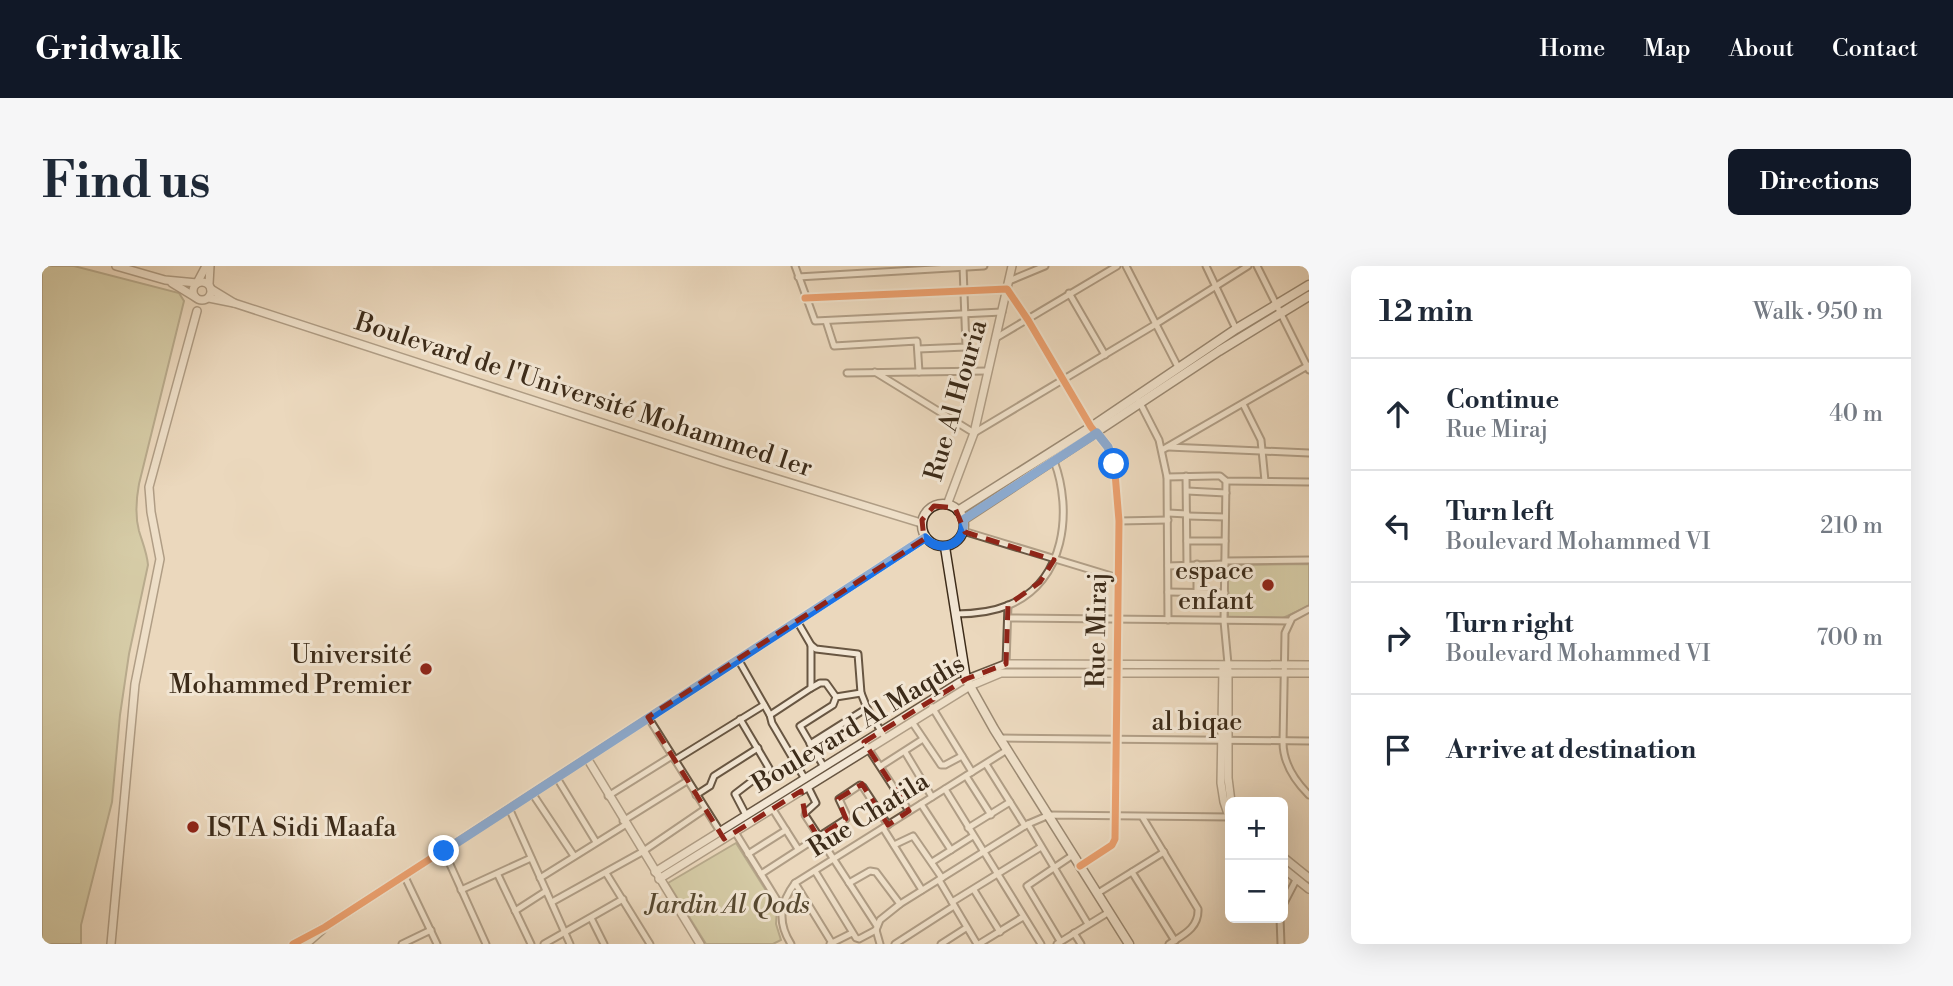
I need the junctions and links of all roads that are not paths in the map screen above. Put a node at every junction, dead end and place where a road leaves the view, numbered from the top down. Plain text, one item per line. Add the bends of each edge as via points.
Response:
1 (116, 266) edge
2 (208, 266) edge
3 (795, 266) edge
4 (984, 266) edge
5 (1013, 266) edge
6 (1045, 266) edge
7 (1117, 266) edge
8 (1126, 266) edge
9 (1206, 266) edge
10 (1248, 266) edge
11 (1257, 266) edge
12 (963, 267) edge
13 (798, 276) junction
14 (165, 280) junction
15 (1009, 281) junction
16 (197, 283) junction
17 (1309, 285) edge
18 (210, 286) junction
19 (1216, 286) junction
20 (1007, 289) junction
21 (964, 292) junction
22 (1069, 293) junction
23 (1309, 296) edge
24 (196, 298) junction
25 (805, 298) junction
26 (207, 299) junction
27 (234, 303) junction
28 (1277, 309) junction
29 (197, 311) junction
30 (1002, 312) junction
31 (965, 313) junction
32 (1028, 320) junction
33 (826, 321) junction
34 (1156, 324) junction
35 (1236, 330) junction
36 (996, 338) junction
37 (918, 349) junction
38 (1105, 355) junction
39 (1178, 367) junction
40 (1308, 367) edge
41 (988, 371) junction
42 (875, 372) junction
43 (919, 372) junction
44 (847, 373) dead end
45 (1064, 380) junction
46 (1138, 400) junction
47 (1243, 404) junction
48 (1094, 430) junction
49 (974, 433) junction
50 (1165, 448) junction
51 (1263, 452) junction
52 (1309, 453) edge
53 (1054, 461) junction
54 (1186, 476) junction
55 (1167, 477) junction
56 (1227, 481) junction
57 (1265, 481) junction
58 (1309, 482) edge
59 (1187, 491) junction
60 (1226, 493) junction
61 (947, 505) junction
62 (958, 511) junction
63 (1187, 515) junction
64 (1168, 517) junction
65 (1225, 517) junction
66 (963, 520) junction
67 (1119, 521) junction
68 (921, 523) junction
69 (963, 531) junction
70 (925, 538) junction
71 (1187, 541) junction
72 (1225, 541) junction
73 (945, 547) junction
74 (1054, 559) junction
75 (1309, 560) edge
76 (1225, 562) junction
77 (1187, 565) junction
78 (1198, 565) junction
79 (1168, 566) junction
80 (1118, 578) junction
81 (1168, 592) junction
82 (1197, 592) junction
83 (1225, 593) junction
84 (1009, 605) junction
85 (1309, 609) edge
86 (956, 614) junction
87 (1008, 618) junction
88 (1117, 620) junction
89 (1168, 620) junction
90 (797, 621) junction
91 (1224, 621) junction
92 (1290, 621) junction
93 (811, 645) junction
94 (738, 659) junction
95 (1006, 664) junction
96 (1309, 665) edge
97 (1225, 666) junction
98 (1066, 667) junction
99 (1116, 668) junction
100 (1284, 669) junction
101 (1309, 673) edge
102 (968, 682) junction
103 (811, 688) junction
104 (861, 694) junction
105 (836, 697) junction
106 (764, 705) junction
107 (931, 705) junction
108 (867, 708) junction
109 (770, 715) junction
110 (648, 717) junction
111 (740, 719) junction
112 (912, 722) junction
113 (881, 731) junction
114 (886, 738) junction
115 (1000, 738) junction
116 (923, 739) junction
117 (1115, 740) junction
118 (1224, 741) junction
119 (1283, 741) junction
120 (1309, 741) edge
121 (810, 744) junction
122 (867, 745) junction
123 (758, 748) junction
124 (1007, 750) junction
125 (905, 752) junction
126 (962, 756) junction
127 (587, 758) junction
128 (673, 758) junction
129 (986, 764) junction
130 (881, 766) junction
131 (824, 767) junction
132 (969, 774) junction
133 (556, 778) junction
134 (687, 781) junction
135 (806, 783) junction
136 (945, 789) junction
137 (532, 793) junction
138 (696, 795) junction
139 (1309, 795) edge
140 (608, 796) junction
141 (932, 797) junction
142 (1230, 797) edge
143 (1225, 801) edge
144 (1010, 802) junction
145 (921, 804) junction
146 (509, 808) junction
147 (772, 808) junction
148 (705, 809) junction
149 (909, 811) junction
150 (990, 814) junction
151 (746, 815) junction
152 (1049, 815) junction
153 (1114, 817) junction
154 (1143, 818) junction
155 (1225, 818) edge
156 (624, 823) junction
157 (1026, 825) junction
158 (885, 826) junction
159 (968, 828) junction
160 (786, 830) junction
161 (735, 832) junction
162 (722, 836) junction
163 (973, 836) junction
164 (818, 837) junction
165 (596, 842) junction
166 (894, 845) junction
167 (1041, 847) junction
168 (798, 849) junction
169 (951, 850) junction
170 (444, 851) junction
171 (642, 852) junction
172 (982, 852) junction
173 (1164, 852) junction
174 (748, 854) junction
175 (1073, 855) junction
176 (574, 856) junction
177 (531, 858) junction
178 (833, 859) junction
179 (1286, 860) edge
180 (932, 862) junction
181 (1080, 866) junction
182 (1054, 867) junction
183 (815, 871) junction
184 (1288, 871) edge
185 (1132, 872) junction
186 (606, 873) junction
187 (761, 874) junction
188 (404, 875) junction
189 (498, 875) junction
190 (998, 875) junction
191 (657, 876) junction
192 (540, 878) junction
193 (940, 879) junction
194 (1305, 882) edge
195 (795, 883) junction
196 (849, 883) junction
197 (461, 890) junction
198 (922, 890) junction
199 (974, 890) junction
200 (546, 891) junction
201 (1098, 893) junction
202 (623, 899) junction
203 (1288, 900) edge
204 (552, 902) junction
205 (900, 904) junction
206 (953, 904) junction
207 (782, 908) junction
208 (515, 911) junction
209 (1109, 912) junction
210 (1023, 917) junction
211 (591, 918) junction
212 (1280, 923) edge
213 (1088, 924) junction
214 (877, 928) junction
215 (967, 928) junction
216 (431, 930) junction
217 (1000, 932) junction
218 (565, 933) junction
219 (852, 933) junction
220 (1074, 933) junction
221 (316, 938) edge
222 (1039, 941) edge
223 (1172, 942) edge
224 (789, 943) edge
225 (831, 943) edge
226 (1059, 943) edge
227 (111, 944) edge
228 (293, 944) edge
229 (306, 944) edge
230 (402, 944) edge
231 (437, 944) edge
232 (486, 944) edge
233 (531, 944) edge
234 (544, 944) edge
235 (570, 944) edge
236 (604, 944) edge
237 (650, 944) edge
238 (700, 944) edge
239 (880, 944) edge
240 (895, 944) edge
241 (941, 944) edge
242 (978, 944) edge
243 (1029, 944) edge
244 (1081, 944) edge
245 (1129, 944) edge
246 (1281, 944) edge

1 - 14 street
2 - 16 street
2 - 18 street
3 - 13 street
4 - 12 street
5 - 15 street, Rue Al Houria
6 - 15 street
7 - 22 street
8 - 34 street
9 - 19 street
10 - 19 street
11 - 28 street
12 - 13 street
12 - 21 street
13 - 25 street
14 - 16 street
14 - 24 street
15 - 20 street, Rue Al Houria
16 - 18 street
16 - 24 street via 193,290
17 - 28 main road
18 - 26 street
18 - 27 street, Boulevard de l'Université Mohammed 1er
19 - 34 street
19 - 35 street
20 - 21 street
20 - 30 street, Rue Al Houria
20 - 32 street, Rue Miraj
21 - 25 street
21 - 31 street
22 - 32 street
22 - 38 street
23 - 28 main road
24 - 26 street
24 - 29 street
25 - 33 street via 814,320
26 - 27 street, Boulevard de l'Université Mohammed 1er
26 - 29 street
27 - 68 street, Boulevard de l'Université Mohammed 1er
28 - 35 main road
28 - 40 street
28 - 46 main road
29 - 227 street via 149,487 160,559 135,684
30 - 31 street
30 - 36 street, Rue Al Houria
31 - 33 street
31 - 37 street via 966,347
32 - 36 street
32 - 45 street, Rue Miraj
33 - 37 street via 834,346 914,340
34 - 38 street
34 - 39 street
35 - 39 main road
36 - 41 street, Rue Al Houria
37 - 43 street
38 - 45 street
39 - 46 main road
40 - 47 street
41 - 43 street
41 - 49 street, Rue Al Houria
42 - 43 street
42 - 44 street
42 - 49 street
45 - 48 street, Rue Miraj
45 - 49 street
46 - 48 main road
46 - 50 street
47 - 50 street
47 - 51 street via 1259,433
48 - 53 main road
48 - 62 main road
48 - 67 street, Rue Miraj via 1114,464
49 - 61 street, Rue Al Houria
50 - 51 street
50 - 55 street
51 - 52 street
51 - 57 street
53 - 66 main road
53 - 74 street via 1065,512
54 - 55 street
54 - 56 street via 1213,475
54 - 59 street
55 - 64 street
56 - 57 street
56 - 60 street
57 - 58 street
59 - 60 street
59 - 63 street
60 - 65 street
61 - 62 main road
61 - 68 main road via 930,508
62 - 66 main road
63 - 64 street
63 - 65 street
63 - 71 street
64 - 67 street
64 - 79 street
65 - 72 street
66 - 69 main road
67 - 80 street, Rue Miraj
68 - 70 main road
69 - 73 main road via 955,543
69 - 74 street
70 - 73 main road
70 - 90 street
71 - 72 street
71 - 77 street
72 - 76 street
73 - 86 main road
74 - 80 street
74 - 84 street via 1040,582
75 - 76 street
76 - 78 street
76 - 83 street
77 - 78 street
77 - 79 street
78 - 82 street
79 - 81 street
80 - 88 street, Rue Miraj
81 - 82 street
81 - 89 street
82 - 83 street
83 - 91 street
84 - 86 street
84 - 87 street
85 - 92 street
86 - 102 main road
87 - 88 street
87 - 95 street
88 - 89 street
88 - 99 street, Rue Miraj
89 - 91 street
90 - 93 street
90 - 94 street
91 - 92 street
91 - 97 street
92 - 100 street
93 - 103 street
93 - 104 street via 824,652 858,654
94 - 106 street
94 - 110 street
95 - 98 street, Boulevard Al Maqdis
95 - 102 street, Boulevard Al Maqdis
96 - 100 street, Boulevard Al Maqdis
97 - 99 street, Boulevard Al Maqdis
97 - 100 street, Boulevard Al Maqdis
97 - 118 street
98 - 99 street, Boulevard Al Maqdis
98 - 102 street, Boulevard Al Maqdis via 1007,672
99 - 117 street, Rue Miraj
100 - 101 street, Boulevard Al Maqdis
100 - 119 street
102 - 107 street, Boulevard Al Maqdis
102 - 115 main road
103 - 105 street via 827,683
103 - 109 street
104 - 105 street
104 - 108 street
105 - 121 street via 833,705 800,726
106 - 109 street
106 - 111 street
107 - 112 street, Boulevard Al Maqdis
107 - 113 street, Boulevard Al Maqdis
107 - 126 street
108 - 113 street
108 - 121 street
109 - 135 street
110 - 127 street
110 - 128 street
111 - 123 street
111 - 128 street
112 - 114 street, Boulevard Al Maqdis
112 - 116 street
113 - 114 street
113 - 122 street, Boulevard Al Maqdis
114 - 122 street, Boulevard Al Maqdis
115 - 117 street, al biqae
115 - 124 main road
116 - 125 street
116 - 126 street via 943,766
117 - 118 street, al biqae
117 - 153 street, Rue Miraj
118 - 119 street, al biqae
118 - 142 street
118 - 143 street via 1221,788
119 - 120 street, al biqae
119 - 139 street via 1291,771
121 - 131 street
122 - 130 street
122 - 131 street, Boulevard Al Maqdis
122 - 135 street, Boulevard Al Maqdis
123 - 138 street via 714,776 709,788
123 - 151 street via 769,768 735,794
124 - 129 street, Rue Chatila
124 - 152 main road
125 - 130 street
125 - 141 street
126 - 132 street
127 - 133 street
127 - 140 street
128 - 134 street
128 - 140 street
129 - 132 street, Rue Chatila
129 - 144 street
130 - 149 street
131 - 135 street, Boulevard Al Maqdis
132 - 136 street, Rue Chatila
132 - 150 street
133 - 137 street
133 - 165 street
134 - 138 street
134 - 156 street
135 - 147 street, Boulevard Al Maqdis
135 - 151 street, Boulevard Al Maqdis
135 - 164 street via 816,803 805,815
136 - 141 street, Rue Chatila
136 - 159 street
137 - 146 street
137 - 176 street
138 - 148 street
140 - 156 street
141 - 145 street, Rue Chatila
144 - 150 street
144 - 157 street
145 - 149 street, Rue Chatila
145 - 169 street
146 - 170 street
146 - 177 street
147 - 160 street
147 - 161 street, Boulevard Al Maqdis
148 - 162 street
148 - 171 street
149 - 158 street, Rue Chatila
150 - 159 street
151 - 162 street, Boulevard Al Maqdis
152 - 153 street
152 - 157 street
152 - 175 main road
153 - 154 street
153 - 181 street, Rue Miraj via 1114,842
154 - 155 street
154 - 173 street
156 - 165 street
156 - 171 street
157 - 167 street
157 - 172 street
158 - 164 street via 862,785 839,799 846,819
158 - 166 street
158 - 178 street, Rue Chatila
159 - 163 street
160 - 168 street
160 - 174 street
161 - 162 street, Boulevard Al Maqdis
161 - 174 street
162 - 191 street, Boulevard Al Maqdis
163 - 169 street
163 - 172 street
164 - 168 street
164 - 178 street
165 - 176 street
166 - 180 street via 914,836
166 - 198 street
167 - 182 street
167 - 190 street
168 - 187 street
169 - 180 street
170 - 188 street
170 - 197 street
171 - 186 street
171 - 191 street
172 - 190 street
172 - 193 street
173 - 185 street
173 - 223 street via 1198,909 1193,928
174 - 187 street
175 - 181 main road
175 - 182 street
176 - 192 street
177 - 189 street
177 - 192 street
178 - 183 street, Rue Chatila
178 - 196 street
179 - 194 street
180 - 193 street
181 - 201 main road
182 - 213 street
182 - 226 street via 1027,886
183 - 195 street, Rue Chatila
183 - 219 street
184 - 194 street
185 - 201 street
185 - 223 street
186 - 202 street
186 - 204 street
187 - 207 street
188 - 216 street
188 - 221 street via 325,927
189 - 197 street
189 - 208 street
190 - 199 street
190 - 210 street
191 - 238 street
192 - 200 street
193 - 198 street
193 - 206 street
194 - 203 street
195 - 207 street, Rue Chatila
195 - 225 street
196 - 205 street via 876,872
196 - 214 street
197 - 232 street
198 - 205 street
199 - 206 street
199 - 217 street
200 - 204 street
200 - 208 street
201 - 209 main road
202 - 211 street
202 - 237 street
204 - 218 street
205 - 214 street
206 - 215 street
206 - 240 street
207 - 224 street via 782,926
208 - 233 street
209 - 213 street
209 - 245 main road
210 - 217 street
210 - 222 street
211 - 218 street
211 - 236 street
212 - 246 street
213 - 220 street
214 - 219 street via 858,939
214 - 239 street
215 - 241 street
215 - 242 street
216 - 230 street
216 - 231 street
217 - 242 street
218 - 234 street
218 - 235 street
219 - 225 street
220 - 226 street
220 - 244 street
221 - 228 street
221 - 229 street
222 - 243 street

